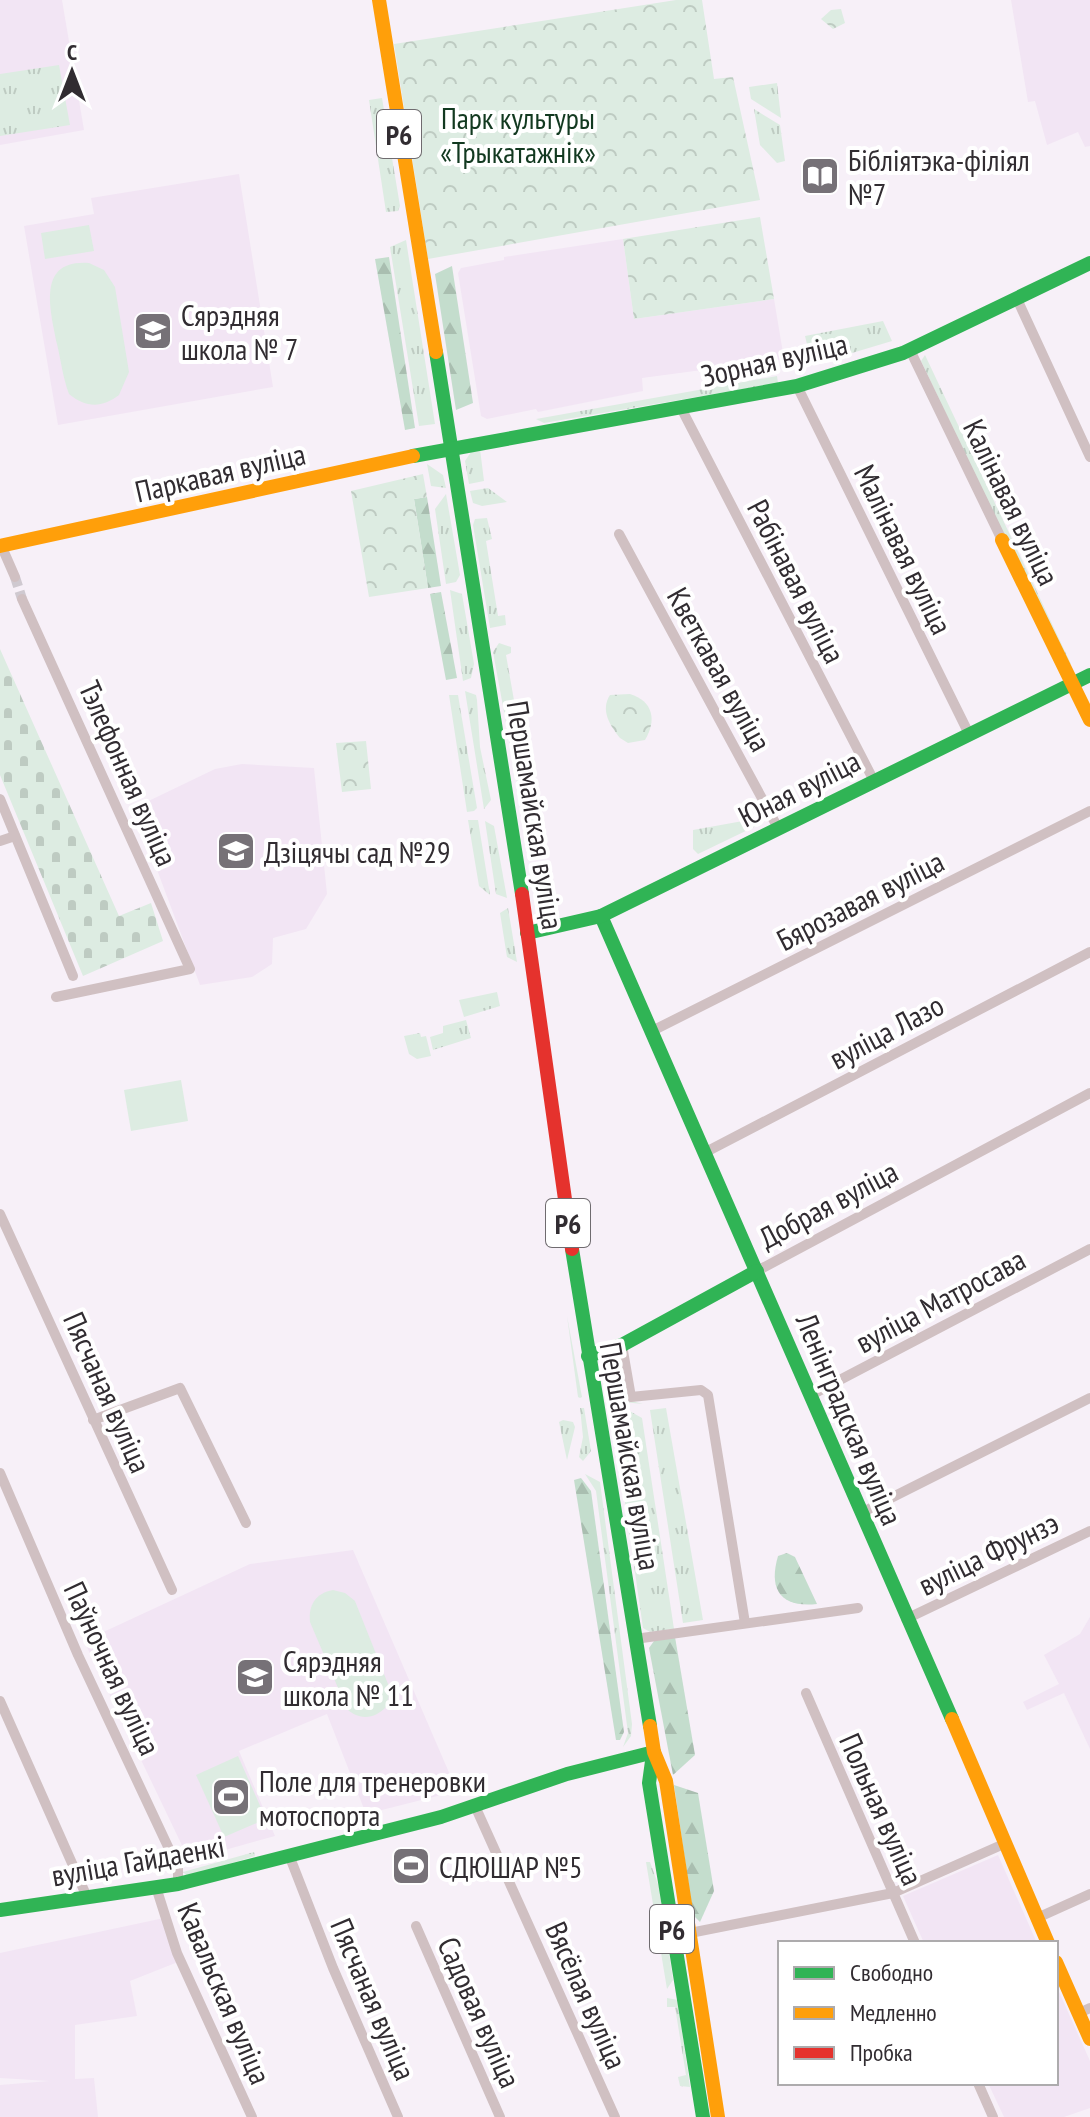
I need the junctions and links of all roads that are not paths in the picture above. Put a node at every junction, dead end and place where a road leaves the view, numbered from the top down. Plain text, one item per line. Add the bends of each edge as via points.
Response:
1 (379, 0) edge
2 (1090, 263) edge
3 (1017, 299) junction
4 (910, 350) junction
5 (797, 386) junction
6 (680, 406) junction
7 (450, 447) junction
8 (1090, 457) edge
9 (619, 534) dead end
10 (1002, 540) joint
11 (0, 543) edge
12 (15, 577) tunnel mouth
13 (22, 599) tunnel mouth
14 (1090, 675) edge
15 (1071, 684) junction
16 (1090, 720) edge
17 (969, 734) junction
18 (873, 779) junction
19 (0, 799) edge
20 (1090, 811) edge
21 (778, 828) junction
22 (15, 836) junction
23 (0, 841) edge
24 (601, 916) junction
25 (527, 933) junction
26 (1090, 952) edge
27 (73, 976) dead end
28 (56, 997) dead end
29 (652, 1031) junction
30 (1090, 1093) edge
31 (704, 1153) junction
32 (0, 1214) edge
33 (1090, 1249) edge
34 (757, 1271) junction
35 (622, 1345) junction
36 (588, 1356) junction
37 (813, 1394) junction
38 (1090, 1398) edge
39 (93, 1420) junction
40 (0, 1473) edge
41 (863, 1512) junction
42 (246, 1523) dead end
43 (1090, 1531) edge
44 (172, 1590) dead end
45 (858, 1608) dead end
46 (906, 1619) junction
47 (745, 1623) junction
48 (635, 1639) junction
49 (806, 1693) dead end
50 (0, 1701) edge
51 (654, 1752) junction
52 (475, 1806) junction
53 (1006, 1843) junction
54 (289, 1855) junction
55 (178, 1884) junction
56 (156, 1887) junction
57 (893, 1893) junction
58 (1090, 1894) edge
59 (87, 1897) junction
60 (0, 1910) edge
61 (1037, 1918) junction
62 (416, 1926) dead end
63 (690, 1933) junction
64 (914, 1941) edge
65 (1047, 1941) edge
66 (1058, 1965) edge
67 (1084, 2010) edge
68 (1090, 2039) edge
69 (979, 2085) edge
70 (252, 2117) edge
71 (398, 2117) edge
72 (500, 2117) edge
73 (615, 2117) edge
74 (703, 2117) edge
75 (718, 2117) edge
76 (993, 2117) edge

1 - 7 street, Першамайская вуліца / Р6
2 - 3 street, Зорная вуліца
3 - 4 street, Зорная вуліца
3 - 8 street
4 - 5 street, Зорная вуліца
4 - 10 street, Калінавая вуліца
5 - 6 street, Зорная вуліца
5 - 17 street, Малінавая вуліца
6 - 7 street, Зорная вуліца
6 - 18 street, Рабінавая вуліца
7 - 11 street, Паркавая вуліца
7 - 25 street, Першамайская вуліца / Р6
9 - 21 street, Кветкавая вуліца
10 - 15 street, Калінавая вуліца
11 - 12 street
13 - 28 street, Тэлефонная вуліца via 190,969
14 - 15 street, Юная вуліца
15 - 16 street, Калінавая вуліца
15 - 17 street, Юная вуліца
17 - 18 street, Юная вуліца
18 - 21 street, Юная вуліца
19 - 22 street
20 - 29 street, Бярозавая вуліца
21 - 24 street, Юная вуліца
22 - 23 street
22 - 27 street
24 - 25 street, Юная вуліца
24 - 29 street, Ленінградская вуліца
25 - 36 street, Першамайская вуліца / Р6
26 - 31 street, вуліца Лазо
29 - 31 street, Ленінградская вуліца
30 - 34 street, Добрая вуліца
31 - 34 street, Ленінградская вуліца
32 - 39 street, Пясчаная вуліца
33 - 37 street, вуліца Матросава
34 - 35 street, Добрая вуліца
34 - 37 street, Ленінградская вуліца
35 - 36 street, Добрая вуліца
35 - 47 street, Першамайская вуліца via 631,1397 701,1390 708,1395
36 - 48 street, Першамайская вуліца / Р6
37 - 41 street, Ленінградская вуліца
38 - 41 street
39 - 42 street via 180,1388
39 - 44 street, Пясчаная вуліца
40 - 55 street, Паўночная вуліца via 178,1868
41 - 46 street, Ленінградская вуліца
43 - 46 street, вуліца Фрунзэ
45 - 47 street
46 - 53 street, Ленінградская вуліца
47 - 48 street
48 - 51 street, Першамайская вуліца / Р6
49 - 57 street, Польная вуліца
50 - 59 street
51 - 52 street, вуліца Гайдаенкі via 567,1774
51 - 63 street, Першамайская вуліца / Р6 via 666,1781
51 - 74 street, Першамайская вуліца / Р6 via 649,1783
52 - 54 street, вуліца Гайдаенкі
52 - 73 street, Вясёлая вуліца
53 - 57 street
53 - 61 street, Ленінградская вуліца
54 - 55 street, вуліца Гайдаенкі
54 - 71 street, Пясчаная вуліца
55 - 56 street, вуліца Гайдаенкі
56 - 59 street, вуліца Гайдаенкі
56 - 70 street, Кавальская вуліца via 177,1953
57 - 63 street
57 - 64 street, Польная вуліца
58 - 61 street
59 - 60 street, вуліца Гайдаенкі
61 - 65 street, Ленінградская вуліца
62 - 72 street, Садовая вуліца
63 - 75 street, Першамайская вуліца / Р6
66 - 67 street
67 - 68 street
69 - 76 street

